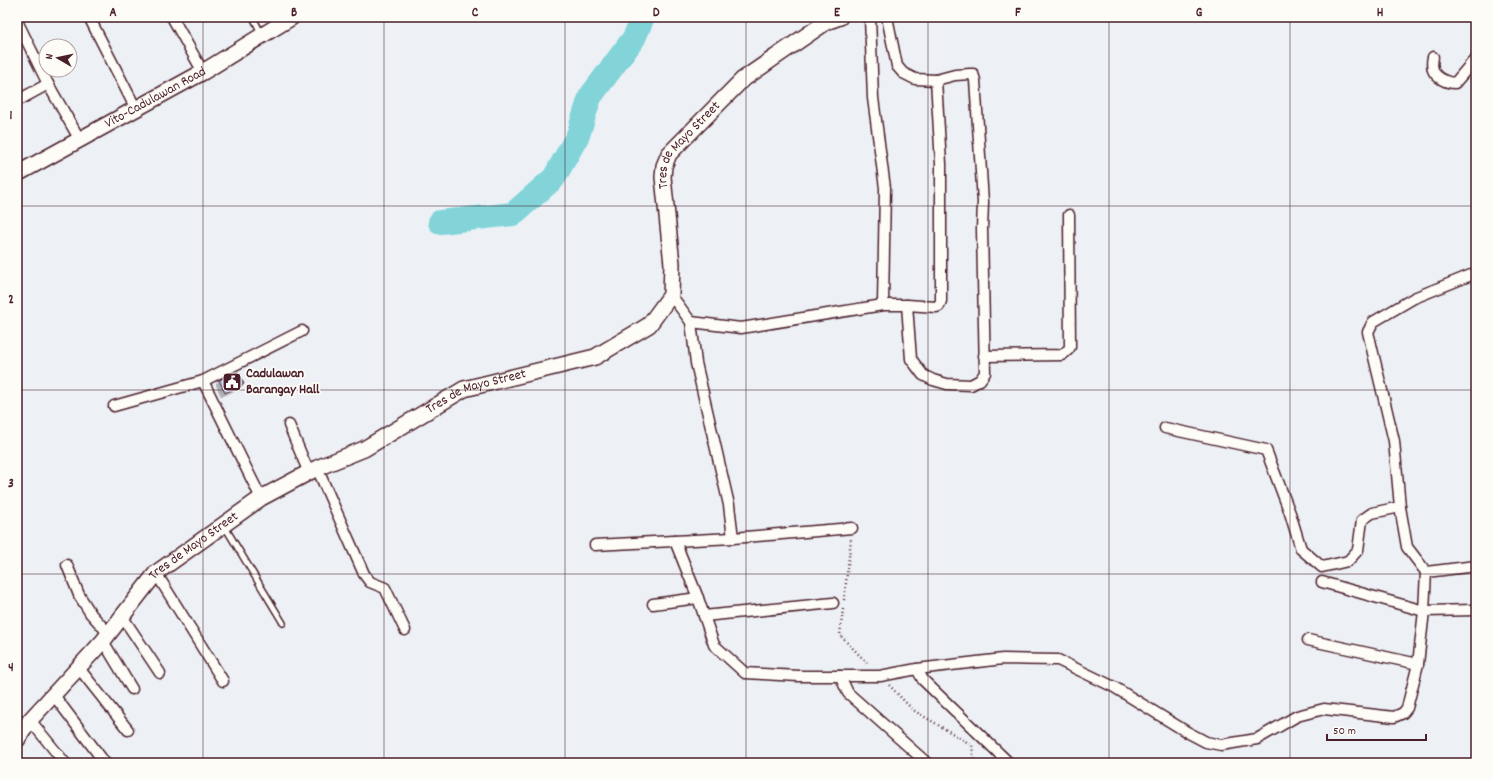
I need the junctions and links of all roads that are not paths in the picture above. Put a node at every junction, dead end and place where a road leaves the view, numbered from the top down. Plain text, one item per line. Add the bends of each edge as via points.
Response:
1 (89, 17) edge
2 (172, 17) edge
3 (253, 17) edge
4 (292, 17) edge
5 (840, 17) edge
6 (870, 17) edge
7 (887, 17) edge
8 (17, 21) edge
9 (262, 35) junction
10 (1432, 57) dead end
11 (1476, 58) edge
12 (203, 72) junction
13 (936, 80) junction
14 (48, 84) junction
15 (17, 101) edge
16 (136, 109) junction
17 (80, 140) junction
18 (17, 174) edge
19 (1069, 215) dead end
20 (1476, 273) edge
21 (671, 295) junction
22 (883, 305) junction
23 (907, 305) junction
24 (692, 322) junction
25 (302, 331) dead end
26 (984, 356) junction
27 (202, 381) junction
28 (114, 406) dead end
29 (289, 425) dead end
30 (1165, 428) dead end
31 (313, 471) junction
32 (261, 498) junction
33 (1400, 507) junction
34 (223, 524) junction
35 (852, 528) road end
36 (733, 538) junction
37 (675, 541) junction
38 (595, 545) dead end
39 (67, 565) dead end
40 (1476, 566) edge
41 (1426, 572) junction
42 (156, 573) junction
43 (1322, 582) dead end
44 (698, 598) junction
45 (833, 602) dead end
46 (653, 604) dead end
47 (1476, 610) edge
48 (1424, 611) junction
49 (122, 616) junction
50 (704, 616) junction
51 (283, 623) dead end
52 (405, 630) dead end
53 (106, 638) junction
54 (1308, 640) dead end
55 (1418, 664) junction
56 (78, 667) junction
57 (917, 669) junction
58 (160, 673) dead end
59 (840, 676) junction
60 (224, 681) dead end
61 (132, 689) dead end
62 (53, 694) junction
63 (30, 720) junction
64 (128, 730) dead end
65 (17, 740) edge
66 (1007, 760) dead end
67 (65, 763) edge
68 (105, 763) edge
69 (927, 763) edge

1 - 16 street
2 - 12 street
3 - 9 lane
4 - 9 street, Vito-Cadulawan Road
5 - 21 street, Tres de Mayo Street via 826,22 742,80 669,154 663,177 672,264
6 - 22 street via 873,98 884,188
7 - 13 street via 897,66 903,73 915,79
8 - 14 street
9 - 12 street, Vito-Cadulawan Road
10 - 11 street via 1432,69 1437,76 1452,83 1455,83
12 - 16 street, Vito-Cadulawan Road
13 - 23 street via 941,164 941,301 936,307
13 - 26 street via 970,74 973,74 975,80 983,202
14 - 15 street
14 - 17 street
16 - 17 street, Vito-Cadulawan Road
17 - 18 street, Vito-Cadulawan Road
19 - 26 street via 1070,347 1062,355
20 - 33 street via 1414,298 1372,322 1368,332 1394,441
21 - 24 street
21 - 31 street, Tres de Mayo Street via 649,325 595,357 464,389 364,449
22 - 23 street
22 - 24 street via 741,328
23 - 26 street via 910,359 923,375 947,384 972,385 980,380 984,373
24 - 36 street via 696,363 729,504
25 - 27 street
27 - 28 street
27 - 32 street
29 - 31 street
30 - 33 street via 1266,450 1301,549 1322,567 1348,561 1358,550 1362,520 1372,513
31 - 32 street, Tres de Mayo Street
31 - 52 street via 364,574 370,582 385,588
32 - 34 street, Tres de Mayo Street
33 - 41 street via 1407,547
34 - 42 street, Tres de Mayo Street
34 - 51 lane
35 - 36 street
36 - 37 street
37 - 38 street
37 - 44 street
39 - 53 street via 79,595
40 - 41 street
41 - 48 street
42 - 49 street, Tres de Mayo Street
42 - 60 street
43 - 48 street
44 - 46 street
44 - 50 street
45 - 50 street
47 - 48 street
48 - 55 street
49 - 53 street, Tres de Mayo Street
49 - 58 street
50 - 59 street via 714,645 745,673
53 - 56 street, Tres de Mayo Street
53 - 61 street
54 - 55 street
55 - 57 street via 1410,701 1399,716 1394,718 1324,709 1296,716 1257,739 1221,745 1206,742 1114,687 1058,660 1003,659
56 - 62 street, Tres de Mayo Street
56 - 64 street
57 - 59 street via 880,676
57 - 66 street via 923,680
59 - 69 street via 848,693
62 - 63 street, Tres de Mayo Street
62 - 68 street
63 - 65 street, Tres de Mayo Street
63 - 67 street

